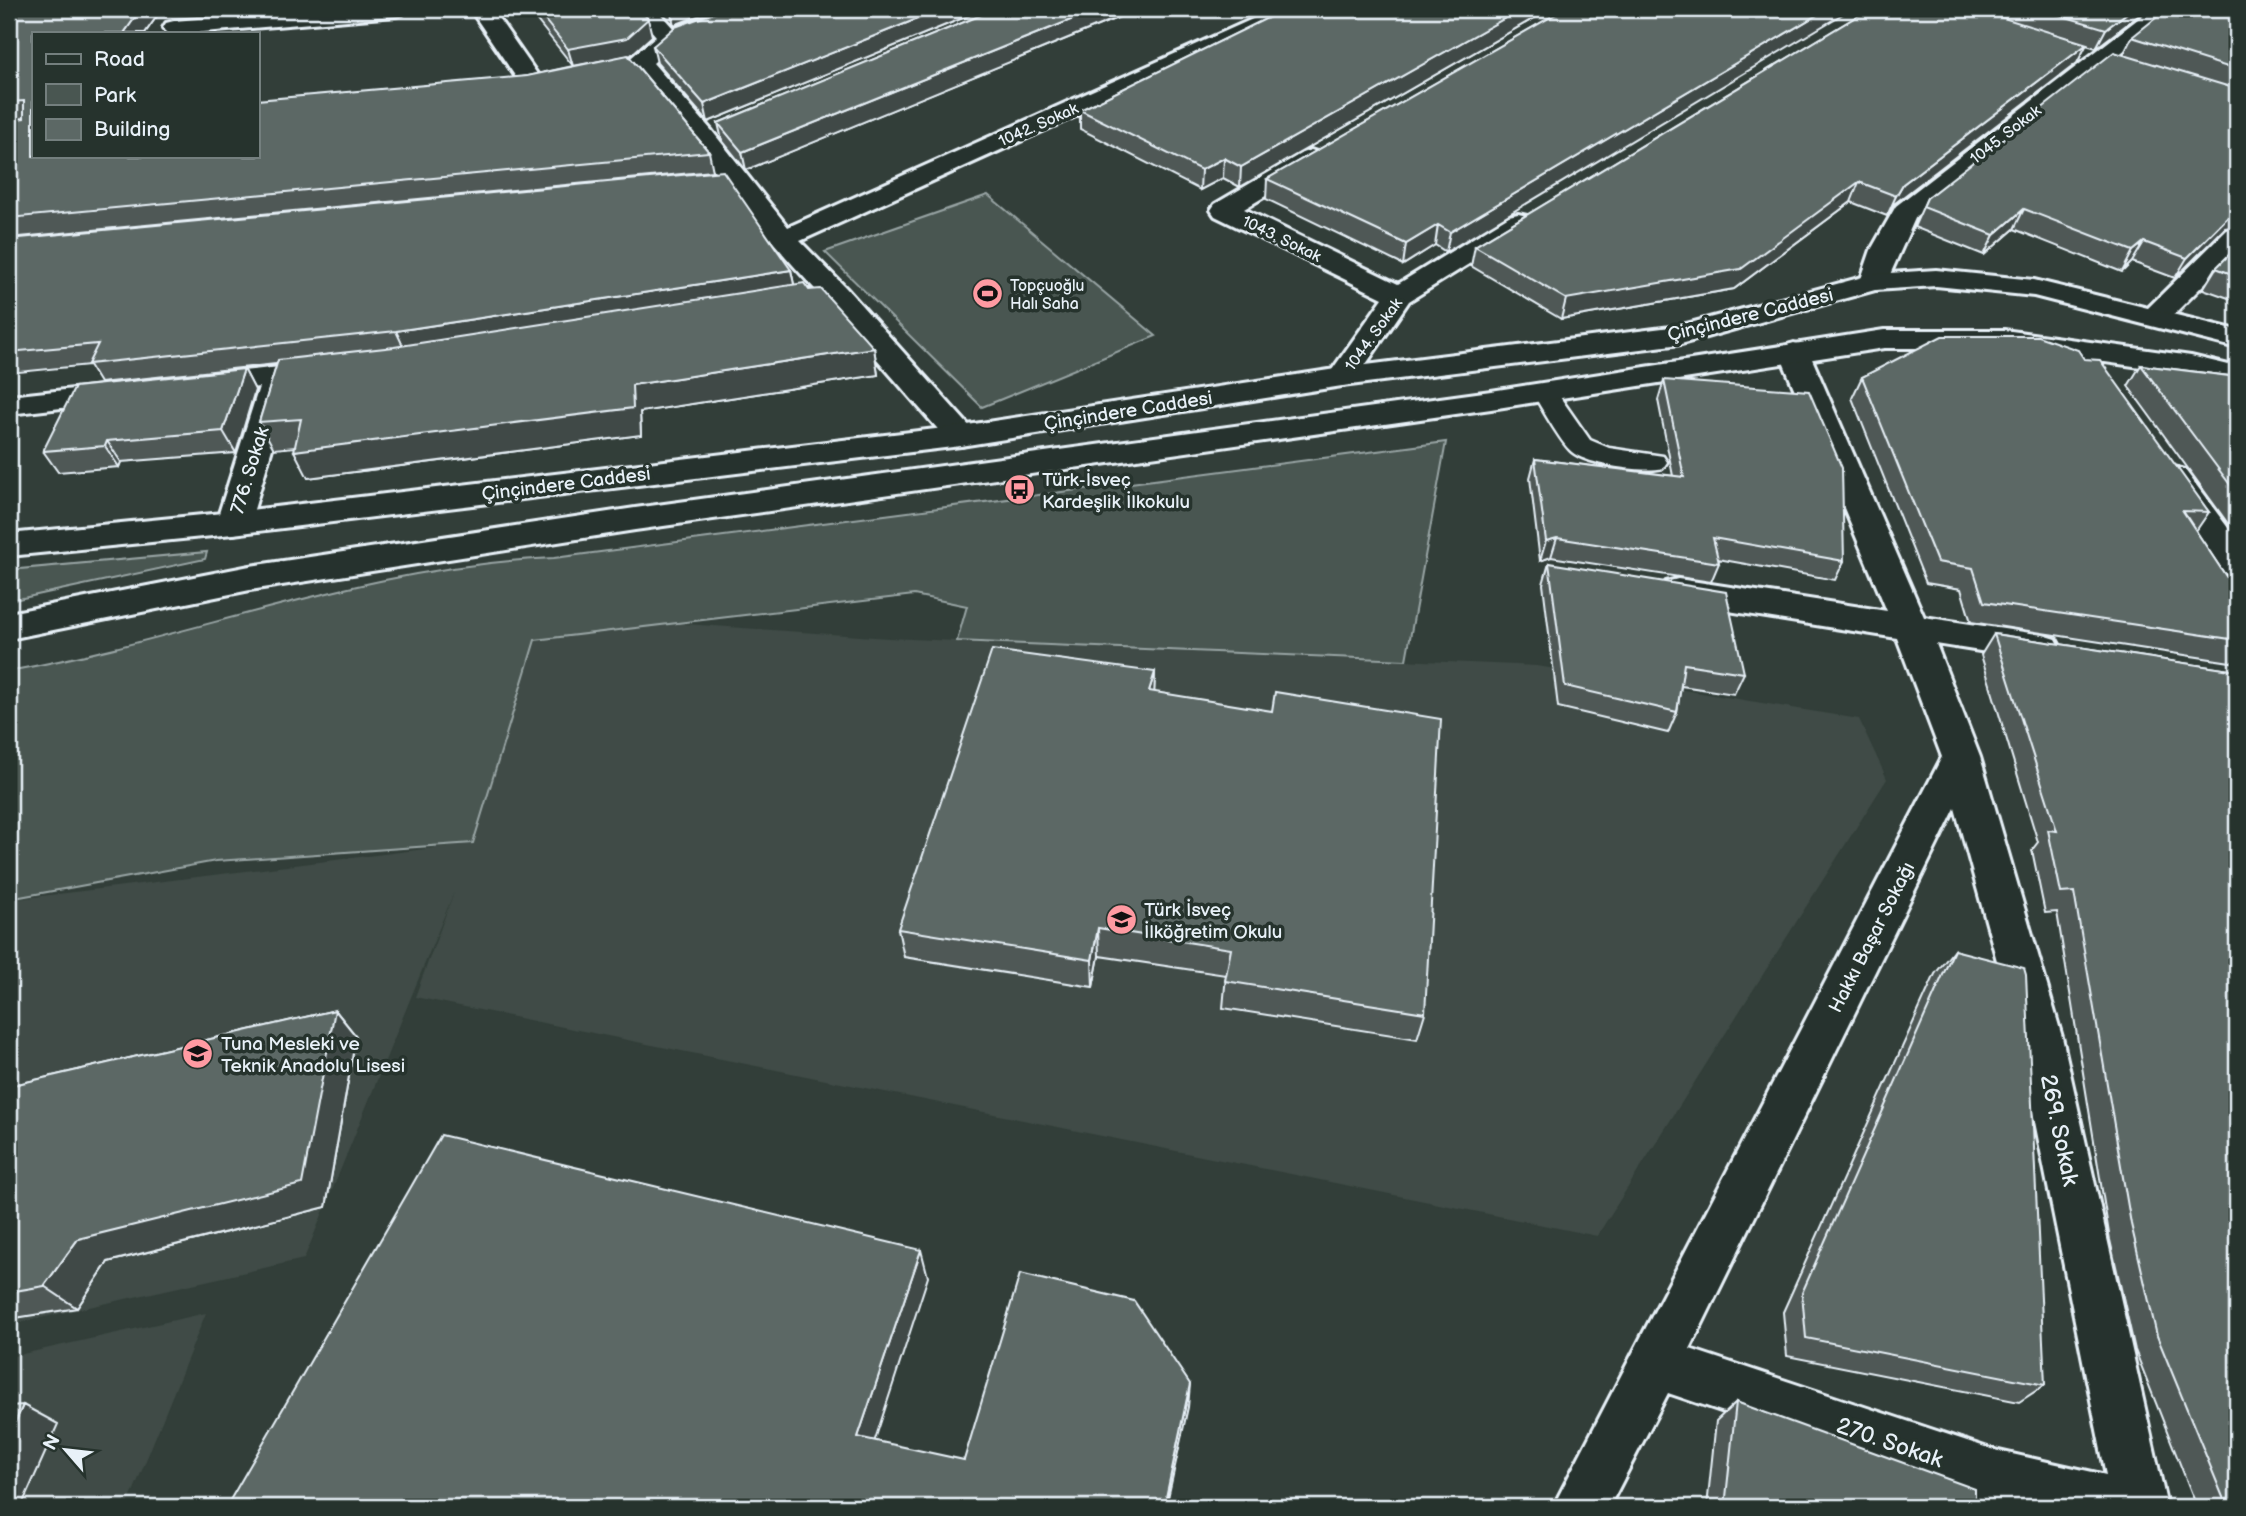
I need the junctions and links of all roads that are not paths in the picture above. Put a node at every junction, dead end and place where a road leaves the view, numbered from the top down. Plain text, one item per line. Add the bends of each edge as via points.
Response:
1 (395, 9) edge
2 (481, 9) edge
3 (644, 9) edge
4 (743, 9) edge
5 (1293, 9) edge
6 (2165, 9) edge
7 (176, 23) edge
8 (669, 37) junction
9 (2073, 51) edge
10 (2100, 59) junction
11 (640, 61) junction
12 (2125, 67) edge
13 (532, 84) junction
14 (505, 86) edge
15 (1333, 145) edge
16 (734, 178) junction
17 (707, 181) edge
18 (1540, 209) edge
19 (2237, 236) edge
20 (783, 239) junction
21 (1874, 282) junction
22 (836, 294) junction
23 (1399, 295) junction
24 (755, 307) edge
25 (2155, 317) junction
26 (2237, 339) edge
27 (2084, 349) junction
28 (1794, 352) junction
29 (354, 368) edge
30 (2237, 376) edge
31 (277, 377) junction
32 (1342, 377) junction
33 (2108, 384) edge
34 (1544, 392) junction
35 (9, 405) edge
36 (961, 436) junction
37 (2157, 452) edge
38 (1654, 463) dead end
39 (233, 523) junction
40 (9, 545) edge
41 (2237, 565) edge
42 (1648, 587) edge
43 (9, 626) edge
44 (1911, 627) junction
45 (2074, 653) edge
46 (1961, 757) junction
47 (1656, 1363) junction
48 (1994, 1492) edge
49 (1580, 1507) edge
50 (2127, 1507) edge
51 (2140, 1507) edge

1 - 7 street
2 - 13 street
3 - 8 street
4 - 8 street
5 - 20 street, 1042. Sokak
6 - 10 street, 1045. Sokak
8 - 11 street
9 - 10 street
10 - 12 street
10 - 21 street, 1045. Sokak via 1905,212
11 - 13 street
11 - 16 street via 715,131
13 - 14 street
15 - 23 street, 1043. Sokak via 1224,210
16 - 17 street
16 - 20 street
18 - 23 street, 1044. Sokak
19 - 25 street
20 - 22 street
21 - 25 street, Çinçindere Caddesi via 1936,278 2034,288
21 - 32 street, Çinçindere Caddesi via 1681,335
22 - 24 street
22 - 36 street
23 - 32 street, 1044. Sokak
25 - 26 street, Çinçindere Caddesi
27 - 28 street, Çinçindere Caddesi via 2004,339 1884,339
27 - 30 street, Çinçindere Caddesi
27 - 33 street
28 - 34 street, Çinçindere Caddesi
28 - 44 street
29 - 31 street
31 - 35 street
31 - 39 street, 776. Sokak
32 - 36 street, Çinçindere Caddesi
34 - 38 lane via 1581,446 1604,456
34 - 43 street, Çinçindere Caddesi via 635,519 250,578
36 - 39 street, Çinçindere Caddesi
37 - 41 street
39 - 40 street, Çinçindere Caddesi
42 - 44 street
44 - 45 street
44 - 46 street
46 - 47 street, Hakkı Başar Sokağı
46 - 51 street, 269. Sokak via 2040,1037
47 - 48 street, 270. Sokak
47 - 49 street, Hakkı Başar Sokağı
48 - 50 street, 270. Sokak

